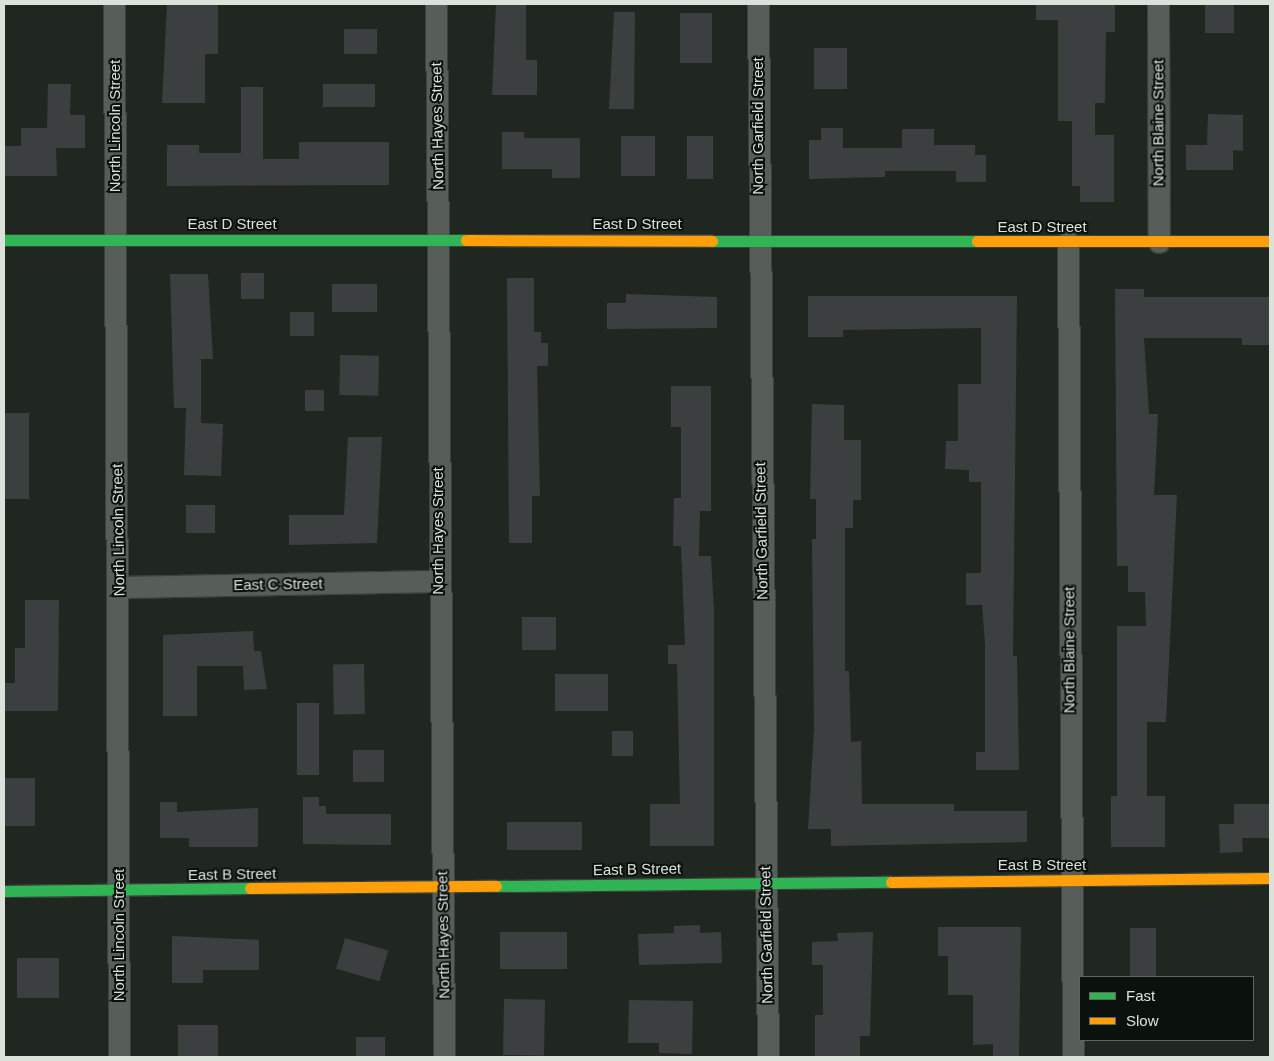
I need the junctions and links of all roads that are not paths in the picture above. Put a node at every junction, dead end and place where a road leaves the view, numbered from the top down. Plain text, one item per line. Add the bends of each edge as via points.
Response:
1 (114, 4) edge
2 (436, 4) edge
3 (758, 4) edge
4 (1158, 4) edge
5 (438, 238) junction
6 (115, 239) junction
7 (4, 240) edge
8 (758, 240) junction
9 (1270, 241) edge
10 (1068, 242) junction
11 (1159, 242) junction
12 (438, 581) junction
13 (119, 587) junction
14 (1270, 878) edge
15 (1069, 880) junction
16 (765, 883) junction
17 (442, 887) junction
18 (4, 891) edge
19 (120, 891) junction
20 (119, 1057) edge
21 (444, 1057) edge
22 (768, 1057) edge
23 (1073, 1057) edge

1 - 6 street, North Lincoln Street
2 - 5 street, North Hayes Street
3 - 8 street, North Garfield Street
4 - 11 street, North Blaine Street
5 - 6 street, East D Street
5 - 8 street, East D Street
5 - 12 street, North Hayes Street
6 - 7 street, East D Street
6 - 13 street, North Lincoln Street
8 - 10 street, East D Street
8 - 16 street, North Garfield Street
9 - 11 street, East D Street
10 - 11 street, East D Street
10 - 15 street, North Blaine Street
12 - 13 street, East C Street
12 - 17 street, North Hayes Street
13 - 19 street, North Lincoln Street
14 - 15 street, East B Street
15 - 16 street, East B Street
15 - 23 street, North Blaine Street
16 - 17 street, East B Street
16 - 22 street, North Garfield Street
17 - 19 street, East B Street
17 - 21 street, North Hayes Street
18 - 19 street, East B Street
19 - 20 street, North Lincoln Street

